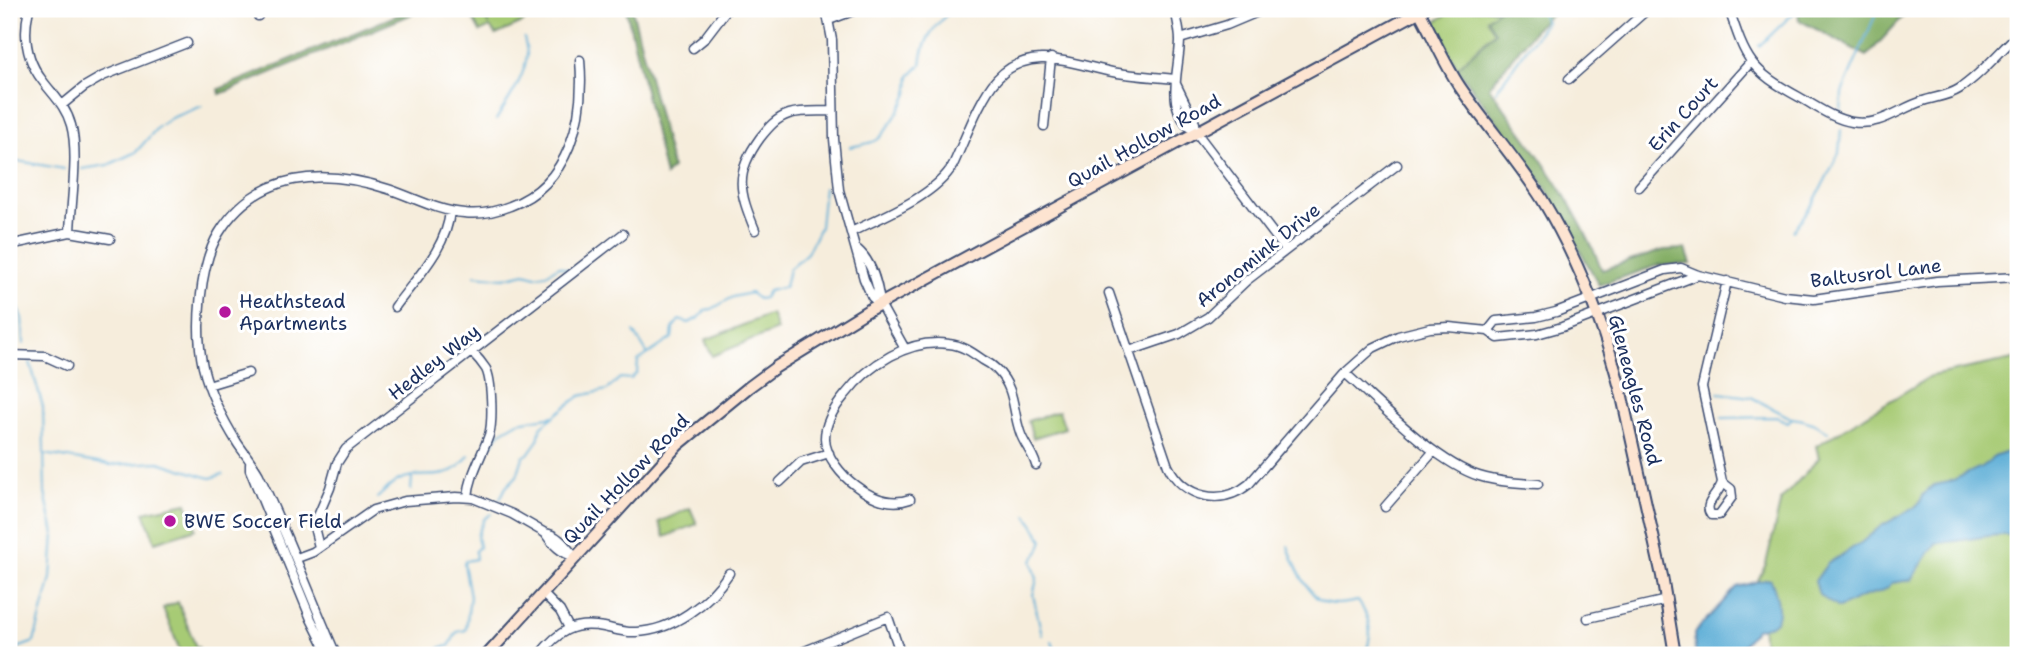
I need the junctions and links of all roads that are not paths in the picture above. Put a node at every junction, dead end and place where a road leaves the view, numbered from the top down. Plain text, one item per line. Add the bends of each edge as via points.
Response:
1 (29, 9) edge
2 (826, 9) edge
3 (858, 9) edge
4 (1175, 9) edge
5 (1265, 9) edge
6 (1648, 9) edge
7 (1729, 9) edge
8 (1421, 10) edge
9 (722, 11) edge
10 (829, 20) junction
11 (2014, 38) dead end
12 (1180, 39) junction
13 (187, 43) dead end
14 (693, 48) dead end
15 (1051, 58) junction
16 (580, 60) dead end
17 (1750, 63) junction
18 (1569, 79) dead end
19 (1176, 81) junction
20 (62, 105) junction
21 (833, 111) junction
22 (1044, 126) dead end
23 (1196, 132) junction
24 (1397, 165) dead end
25 (1639, 187) dead end
26 (450, 211) junction
27 (755, 230) dead end
28 (70, 232) junction
29 (853, 232) junction
30 (624, 234) dead end
31 (110, 239) dead end
32 (9, 245) edge
33 (1286, 250) junction
34 (1698, 275) junction
35 (2018, 277) edge
36 (1727, 281) junction
37 (1109, 293) dead end
38 (1591, 298) junction
39 (880, 304) junction
40 (395, 307) dead end
41 (1597, 314) junction
42 (1488, 331) junction
43 (905, 349) junction
44 (1129, 351) junction
45 (472, 352) junction
46 (9, 355) edge
47 (66, 366) dead end
48 (248, 373) dead end
49 (1345, 373) junction
50 (208, 385) junction
51 (1434, 451) junction
52 (829, 453) junction
53 (250, 461) junction
54 (1035, 465) dead end
55 (780, 482) dead end
56 (1722, 482) dead end
57 (1538, 484) dead end
58 (468, 497) junction
59 (910, 499) dead end
60 (1385, 507) dead end
61 (319, 547) junction
62 (575, 557) junction
63 (297, 558) junction
64 (729, 573) dead end
65 (543, 594) junction
66 (1667, 600) junction
67 (1588, 618) dead end
68 (569, 628) junction
69 (329, 655) edge
70 (336, 655) edge
71 (486, 655) edge
72 (539, 655) edge
73 (795, 655) edge
74 (901, 655) edge
75 (1675, 655) edge

1 - 20 street via 29,55
2 - 10 street
3 - 10 street
4 - 12 street
5 - 12 street
6 - 18 street
7 - 17 street
8 - 23 main road, Quail Hollow Road
8 - 38 main road, Gleneagles Road via 1460,86 1551,216
9 - 14 street
10 - 21 street
11 - 17 street via 1959,89 1872,123 1834,116 1767,79
12 - 19 street
13 - 20 street via 103,76
15 - 19 street
15 - 22 street
15 - 29 street via 1020,63 997,79 953,165 936,185
16 - 26 street via 581,91 573,136 564,160 545,186 497,211
17 - 25 street, Erin Court
19 - 23 street
20 - 28 street via 74,142
21 - 27 street via 783,116 753,148 743,167 741,188
21 - 29 street via 839,190
23 - 33 street
23 - 39 main road, Quail Hollow Road
24 - 33 street, Aronomink Drive
26 - 40 street via 440,244
26 - 50 street via 385,188 323,177 288,181 253,196 224,225 208,259 200,330
28 - 31 street
28 - 32 street
29 - 39 street
30 - 45 street, Hedley Way
33 - 44 street, Aronomink Drive via 1193,327
34 - 36 street, Baltusrol Lane
34 - 38 street, Baltusrol Lane via 1681,268 1665,270
34 - 41 street
35 - 36 street, Baltusrol Lane via 1937,281 1814,299
36 - 56 street via 1702,387
37 - 44 street
38 - 41 main road, Gleneagles Road
38 - 42 street, Baltusrol Lane via 1536,317 1496,321
39 - 43 street
39 - 62 main road, Quail Hollow Road via 776,367 714,414 678,445
41 - 42 street via 1537,334 1498,338
41 - 66 main road, Gleneagles Road via 1619,382
42 - 49 street via 1443,327 1414,331 1373,348
43 - 52 street via 867,370 843,397 828,421 825,439
43 - 54 street via 952,344 996,369 1012,394 1020,433 1033,452
44 - 49 street via 1171,473 1186,489 1208,497 1231,495 1249,484
45 - 58 street via 489,379 491,423
45 - 61 street, Hedley Way via 341,454 316,523
46 - 47 street via 45,356
48 - 50 street
49 - 51 street
50 - 53 street via 221,416
51 - 57 street via 1477,475
51 - 60 street
52 - 55 street via 801,462
52 - 59 street via 854,485 872,496 890,502
53 - 63 street
53 - 69 street via 264,505
58 - 61 street via 384,505
58 - 62 street via 552,534
61 - 63 street
62 - 65 main road, Quail Hollow Road
63 - 70 street
64 - 68 street via 708,599 653,629
65 - 68 street
65 - 71 main road, Quail Hollow Road
66 - 67 street
66 - 75 main road, Gleneagles Road
68 - 72 street
73 - 74 street via 888,617

